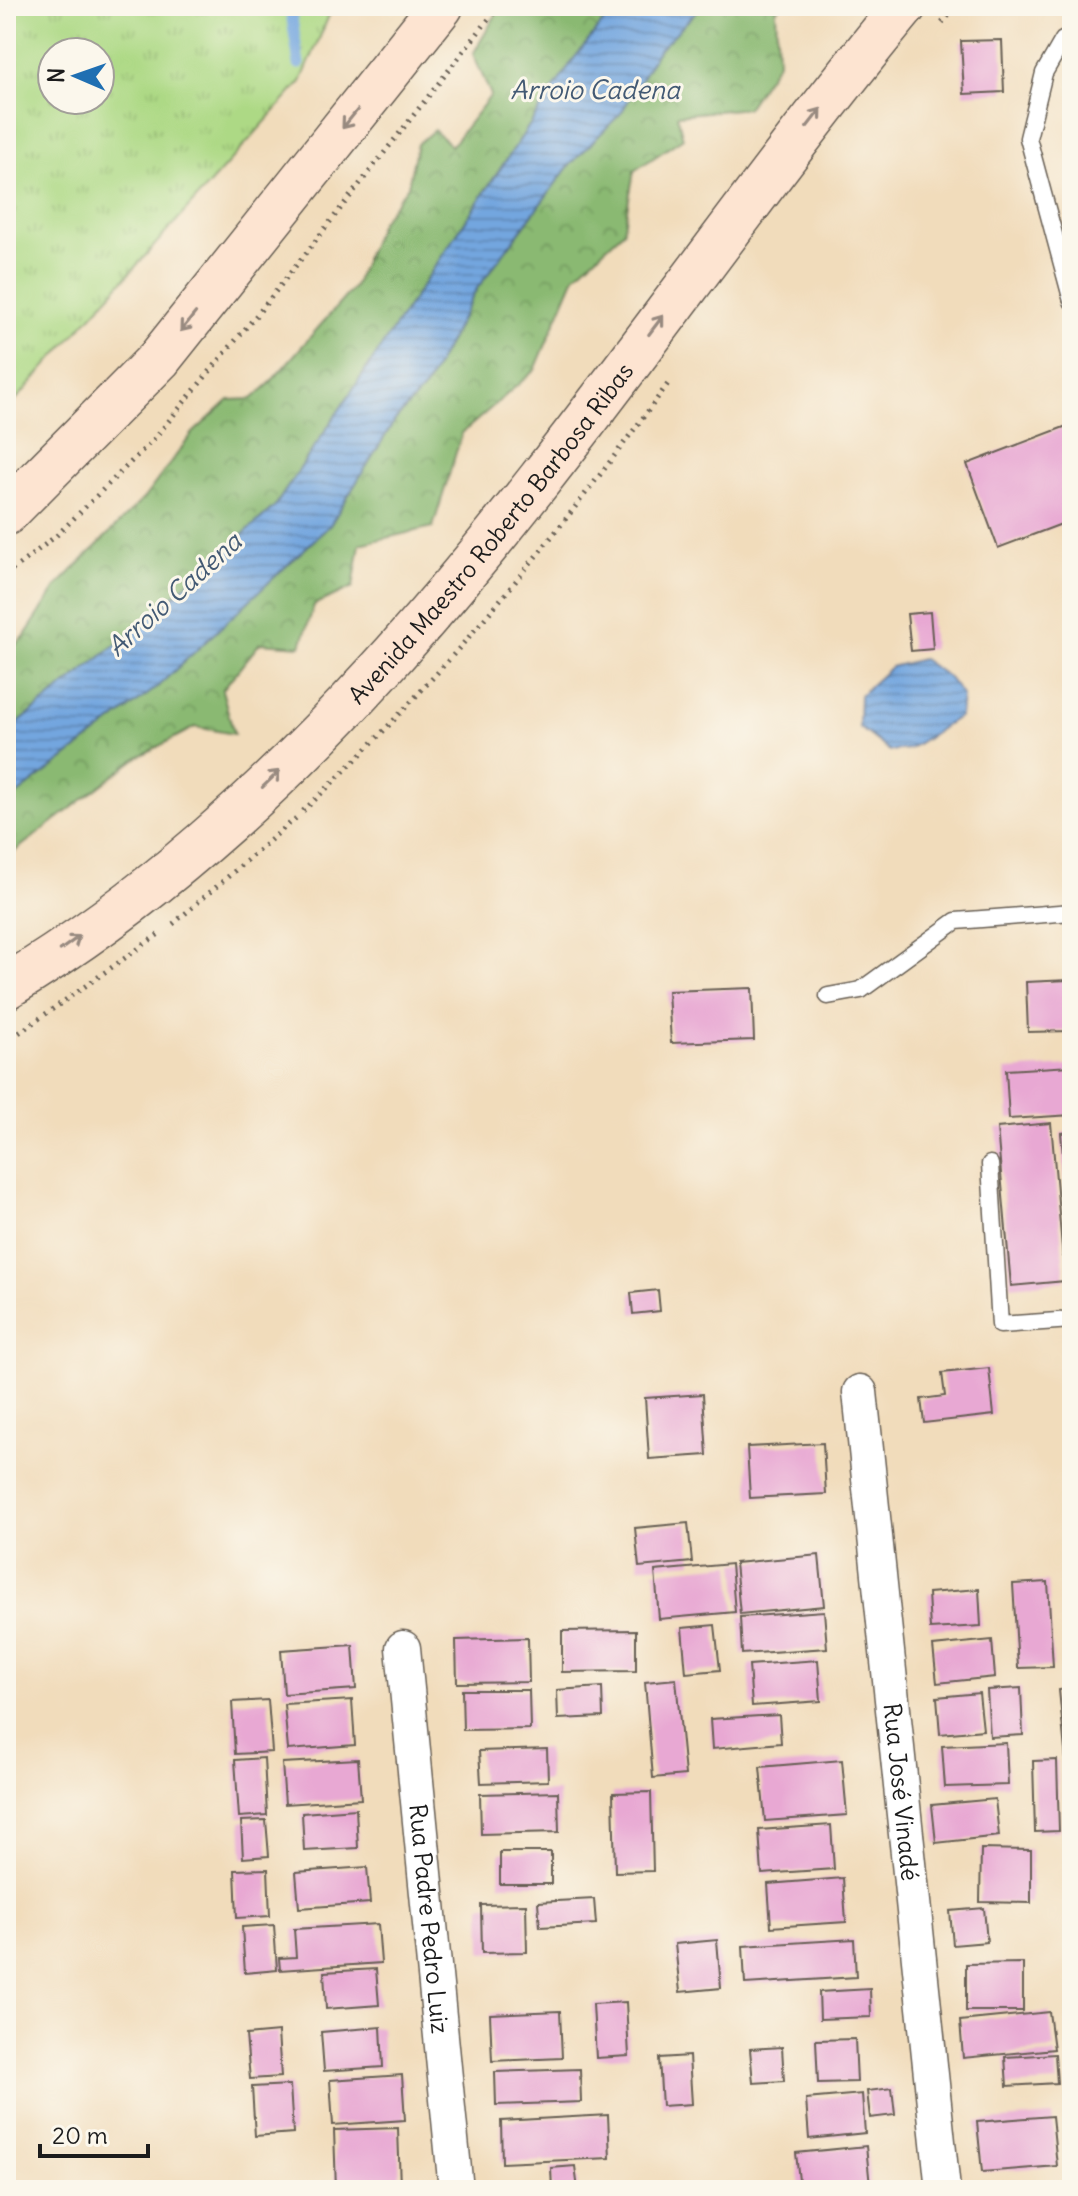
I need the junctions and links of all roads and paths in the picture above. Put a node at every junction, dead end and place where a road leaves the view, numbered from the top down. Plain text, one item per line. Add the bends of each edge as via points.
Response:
1 (441, 6) edge
2 (904, 6) edge
3 (1072, 36) edge
4 (1072, 301) edge
5 (6, 513) edge
6 (1072, 912) edge
7 (6, 987) edge
8 (828, 996) dead end
9 (990, 1164) dead end
10 (1072, 1320) edge
11 (860, 1392) dead end
12 (403, 1648) dead end
13 (456, 2190) edge
14 (943, 2190) edge

1 -> 5 main road via 159,359
7 -> 2 main road, Avenida Maestro Roberto Barbosa Ribas via 209,838 362,690 534,486
3 - 4 lane via 1063,40 1044,73 1028,138
6 - 8 lane via 956,921 861,990
9 - 10 lane via 1000,1325
11 - 14 street, Rua José Vinadé
12 - 13 street, Rua Padre Pedro Luiz

